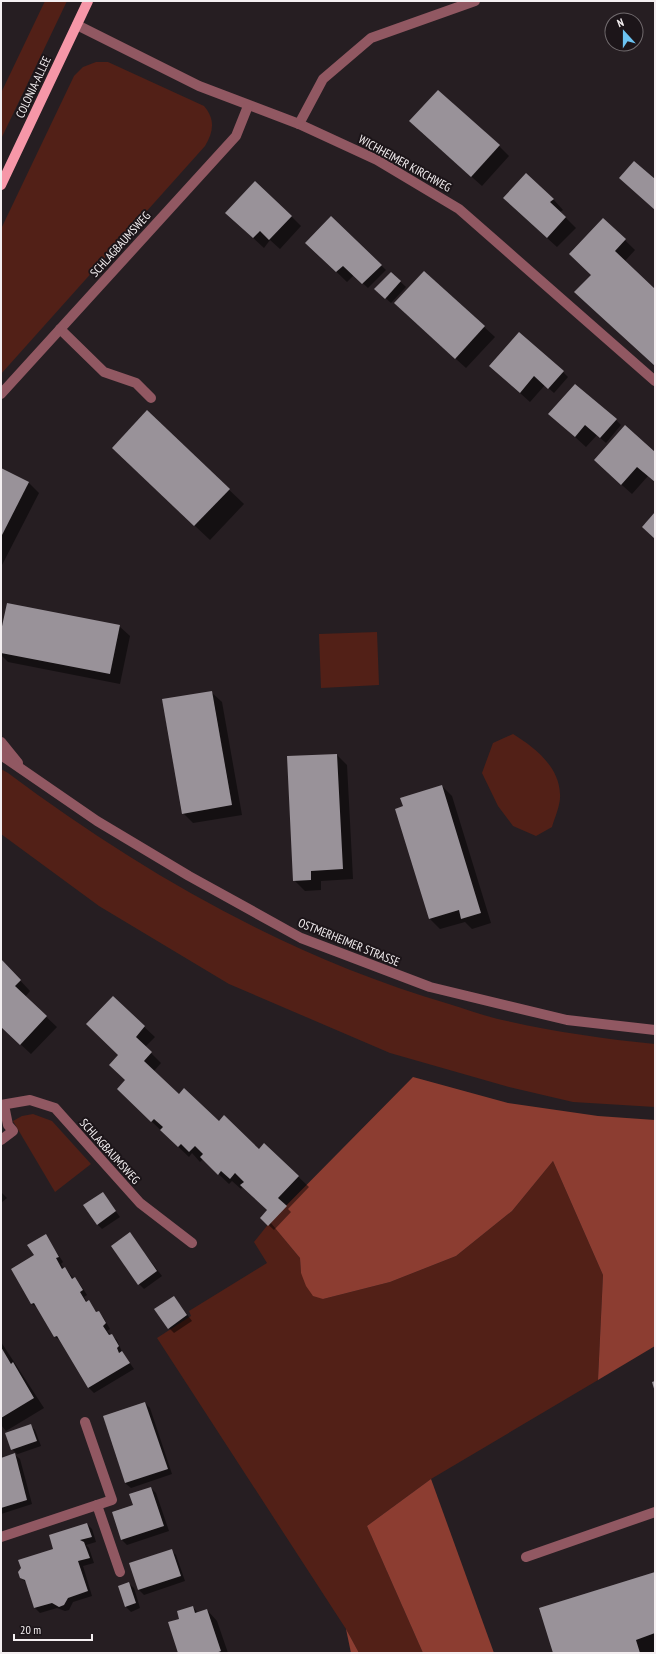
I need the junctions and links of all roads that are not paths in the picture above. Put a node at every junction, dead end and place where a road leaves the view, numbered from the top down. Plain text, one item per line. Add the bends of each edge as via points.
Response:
1 (88, 1) edge
2 (475, 1) edge
3 (77, 25) junction
4 (248, 106) junction
5 (299, 124) junction
6 (1, 185) edge
7 (60, 329) junction
8 (655, 381) edge
9 (1, 394) edge
10 (151, 398) dead end
11 (1, 742) edge
12 (1, 755) edge
13 (24, 771) junction
14 (655, 1030) edge
15 (3, 1105) edge
16 (1, 1140) edge
17 (192, 1243) dead end
18 (86, 1422) dead end
19 (98, 1505) junction
20 (655, 1512) edge
21 (1, 1537) edge
22 (526, 1557) dead end
23 (120, 1572) dead end

1 - 3 main road, COLONIA-ALLEE
2 - 5 street via 371,38 323,79
3 - 4 street, WICHHEIMER KIRCHWEG via 199,86
3 - 6 main road, COLONIA-ALLEE
4 - 5 street, WICHHEIMER KIRCHWEG
4 - 7 street, SCHLAGBAUMSWEG via 236,136
5 - 8 street, WICHHEIMER KIRCHWEG via 377,160 459,209
7 - 9 street, SCHLAGBAUMSWEG
7 - 10 street via 104,372 136,383
11 - 13 street, OSTMERHEIMER STRASSE
12 - 13 street, OSTMERHEIMER STRASSE
13 - 14 street, OSTMERHEIMER STRASSE via 104,825 301,938 430,987 567,1020
15 - 16 street via 8,1125 13,1131
15 - 17 street, SCHLAGBAUMSWEG via 30,1100 55,1108 140,1203
18 - 19 street via 112,1500
19 - 21 street
19 - 23 street
20 - 22 street

